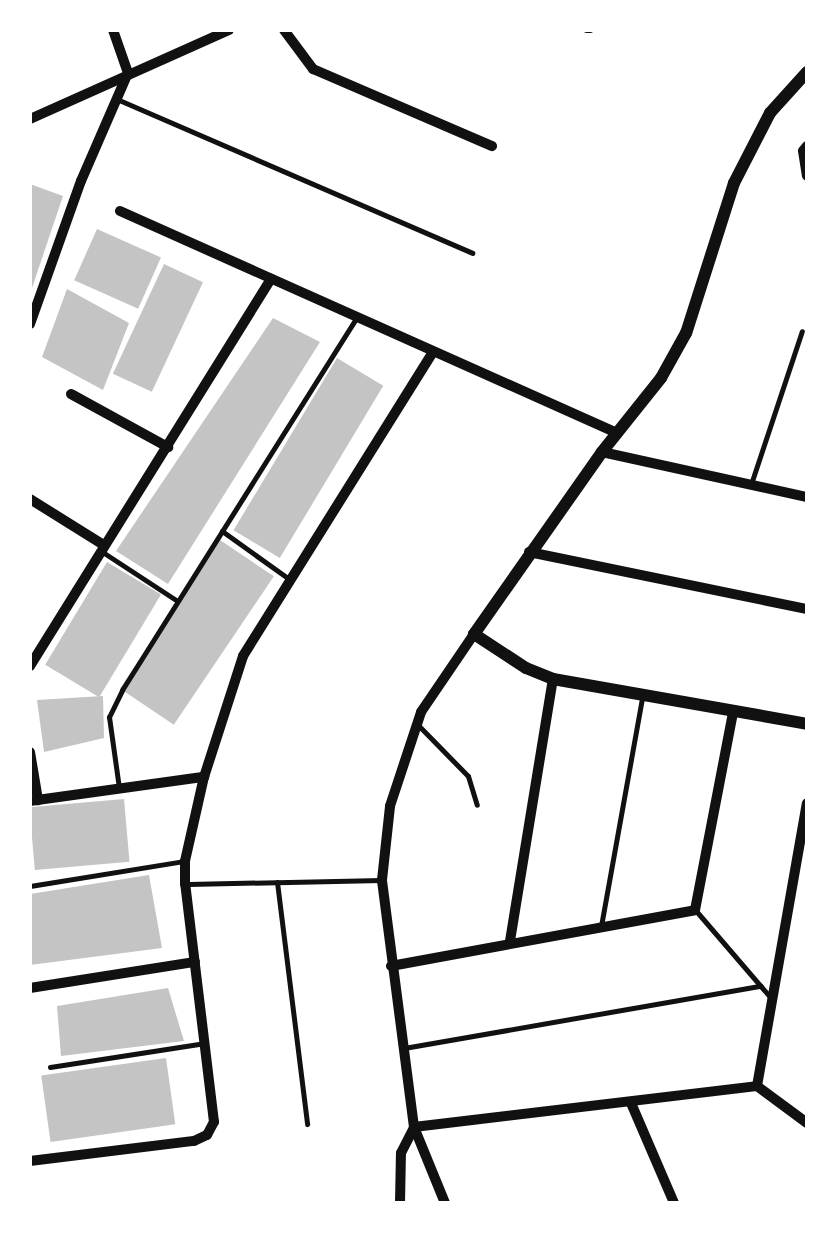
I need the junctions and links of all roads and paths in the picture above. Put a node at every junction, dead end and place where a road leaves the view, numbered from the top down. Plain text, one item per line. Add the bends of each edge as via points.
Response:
1 (113, 30) edge
2 (229, 30) edge
3 (284, 30) edge
4 (807, 72) edge
5 (128, 73) junction
6 (119, 100) junction
7 (30, 119) edge
8 (492, 146) dead end
9 (807, 146) edge
10 (807, 176) edge
11 (120, 211) dead end
12 (472, 253) dead end
13 (271, 279) junction
14 (357, 317) junction
15 (30, 324) edge
16 (802, 331) dead end
17 (432, 352) junction
18 (70, 394) dead end
19 (617, 433) junction
20 (168, 447) junction
21 (602, 452) junction
22 (750, 487) junction
23 (807, 497) edge
24 (30, 499) edge
25 (221, 530) junction
26 (101, 547) junction
27 (530, 552) junction
28 (289, 579) junction
29 (176, 600) junction
30 (807, 609) edge
31 (474, 634) junction
32 (30, 666) edge
33 (553, 679) junction
34 (642, 695) junction
35 (733, 712) junction
36 (417, 724) junction
37 (807, 724) edge
38 (30, 752) edge
39 (204, 777) junction
40 (119, 790) junction
41 (34, 800) edge
42 (807, 803) edge
43 (476, 805) dead end
44 (185, 861) junction
45 (382, 880) junction
46 (276, 882) junction
47 (185, 884) junction
48 (30, 886) edge
49 (695, 910) junction
50 (601, 926) junction
51 (510, 940) junction
52 (195, 962) junction
53 (391, 966) junction
54 (761, 986) junction
55 (30, 988) edge
56 (772, 999) junction
57 (206, 1042) junction
58 (401, 1049) junction
59 (50, 1067) dead end
60 (757, 1086) junction
61 (632, 1103) junction
62 (807, 1123) edge
63 (307, 1124) dead end
64 (414, 1127) junction
65 (30, 1161) edge
66 (400, 1203) edge
67 (445, 1203) edge
68 (674, 1203) edge

1 - 5 street
2 - 5 street
3 - 8 street via 314,69
4 - 19 street via 770,113 734,183 686,333
5 - 6 street
5 - 7 street
6 - 12 lane
6 - 15 street via 81,181
9 - 10 street
11 - 13 street
13 - 14 street
13 - 20 street
14 - 17 street
14 - 25 lane
16 - 22 lane
17 - 19 street
17 - 28 street
18 - 20 street
19 - 21 street
20 - 26 street
21 - 22 street
21 - 27 street
22 - 23 street
24 - 26 street
25 - 28 lane
25 - 29 lane
26 - 29 lane
26 - 32 street
27 - 30 street
27 - 31 street
28 - 39 street via 244,656
29 - 40 lane via 109,717
31 - 33 street
31 - 36 street
33 - 34 street
33 - 51 street
34 - 35 street
34 - 50 lane
35 - 37 street
35 - 49 street
36 - 43 lane via 468,776
36 - 45 street via 390,806
38 - 41 street
39 - 40 street
39 - 44 street
40 - 41 street
42 - 56 street
44 - 47 street
44 - 48 lane
45 - 46 lane
45 - 53 street
46 - 47 lane
46 - 63 lane
47 - 52 street
49 - 50 street
49 - 54 lane
50 - 51 street
51 - 53 street
52 - 55 street
52 - 57 street
53 - 58 street
54 - 56 lane
54 - 58 lane
56 - 60 street
57 - 59 lane
57 - 65 street via 214,1122 207,1135 194,1142
58 - 64 street
60 - 61 street
60 - 62 street
61 - 64 street
61 - 68 street
64 - 66 street via 401,1153
64 - 67 street

